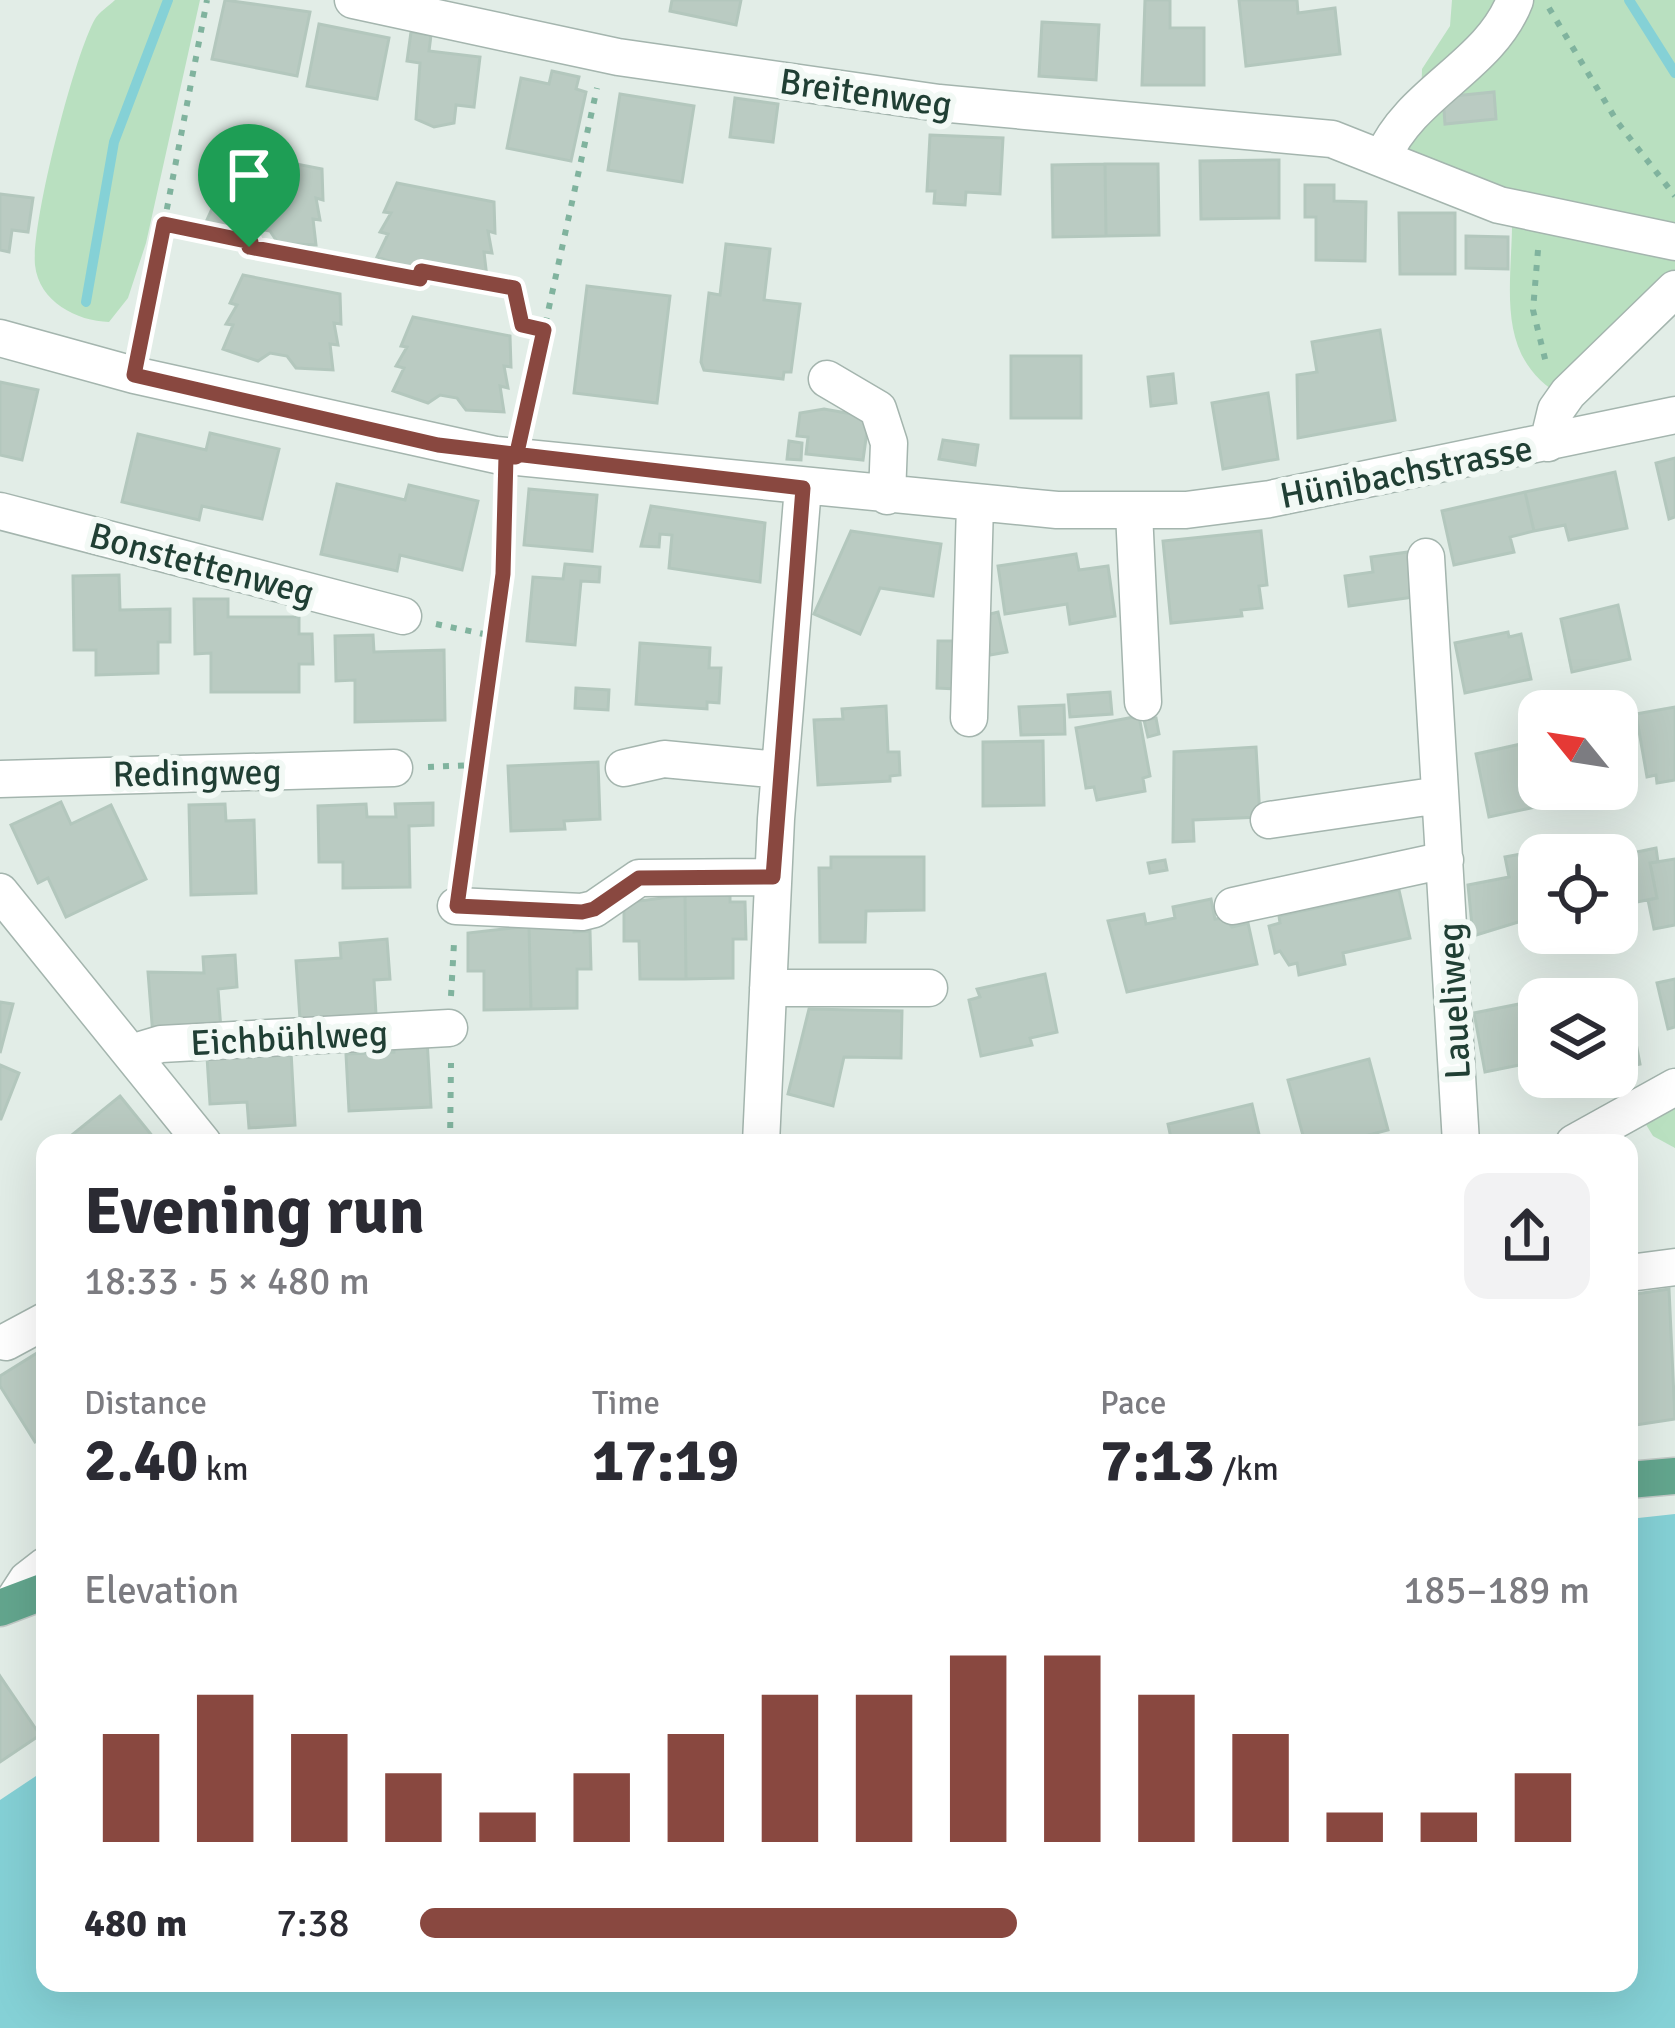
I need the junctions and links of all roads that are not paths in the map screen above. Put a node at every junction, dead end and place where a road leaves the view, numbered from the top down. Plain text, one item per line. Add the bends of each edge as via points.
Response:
1 (352, 0) edge
2 (1515, 0) edge
3 (1383, 157) junction
4 (1675, 242) edge
5 (1675, 289) edge
6 (0, 338) edge
7 (827, 379) dead end
8 (1675, 415) edge
9 (1548, 442) junction
10 (803, 488) junction
11 (886, 496) junction
12 (975, 504) junction
13 (0, 511) edge
14 (1134, 512) junction
15 (1426, 556) dead end
16 (403, 616) road end
17 (1143, 702) dead end
18 (969, 718) dead end
19 (394, 768) road end
20 (624, 768) dead end
21 (780, 770) junction
22 (0, 779) edge
23 (1440, 795) junction
24 (1269, 820) dead end
25 (1445, 860) junction
26 (773, 877) junction
27 (0, 892) edge
28 (457, 906) road end
29 (1233, 906) dead end
30 (768, 988) junction
31 (929, 988) dead end
32 (449, 1028) road end
33 (131, 1053) junction
34 (1675, 1087) edge
35 (196, 1134) edge
36 (760, 1134) edge
37 (1460, 1134) edge
38 (1590, 1134) edge
39 (1675, 1267) edge
40 (1638, 1273) edge
41 (36, 1326) edge
42 (6, 1342) dead end
43 (1675, 1476) edge
44 (1638, 1479) edge
45 (36, 1573) edge
46 (19, 1601) edge

1 - 3 street, Breitenweg via 604,55 939,103 1331,140
2 - 3 street via 1492,38 1409,114
3 - 4 street, Breitenweg via 1535,216
5 - 9 street via 1568,394
6 - 10 street, Hünibachstrasse via 511,456
7 - 11 street via 878,409 889,443
8 - 9 street, Hünibachstrasse
9 - 14 street, Hünibachstrasse via 1270,500
10 - 11 street, Hünibachstrasse
10 - 21 street
11 - 12 street, Hünibachstrasse
12 - 14 street, Hünibachstrasse
12 - 18 street
13 - 16 street, Bonstettenweg
14 - 17 street
15 - 23 street, Laueliweg
19 - 22 street, Redingweg
20 - 21 street via 664,759
21 - 26 street
23 - 24 street
23 - 25 street, Laueliweg
25 - 29 street
25 - 37 street, Laueliweg
26 - 28 street via 639,878 582,912
26 - 30 street
27 - 33 street, Eichbühlweg
30 - 31 street
30 - 36 street
32 - 33 street, Eichbühlweg via 161,1044
33 - 35 street, Eichbühlweg
34 - 38 street
39 - 40 street
41 - 42 street
43 - 44 main road
45 - 46 street

